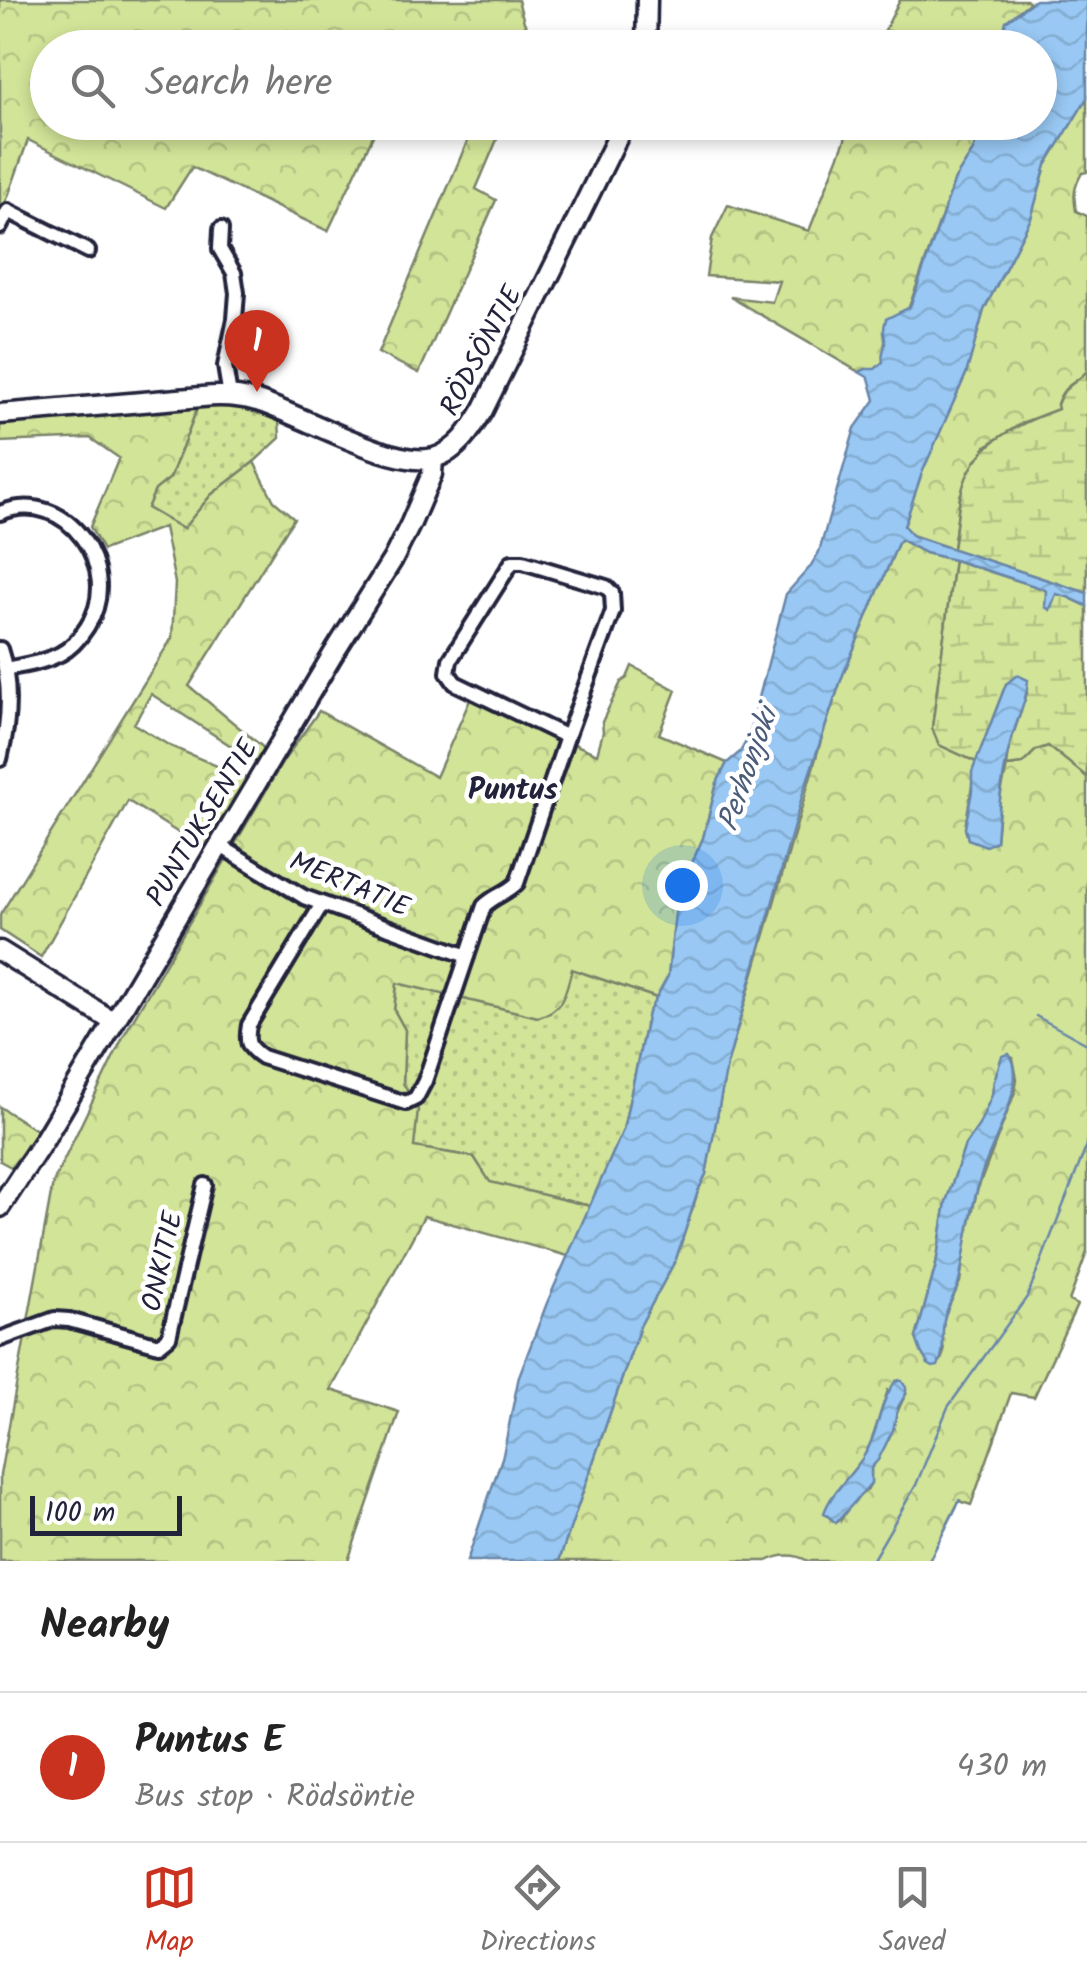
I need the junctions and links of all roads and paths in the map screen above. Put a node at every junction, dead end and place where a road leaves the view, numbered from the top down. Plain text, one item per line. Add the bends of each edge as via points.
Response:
1 (647, 0) edge
2 (646, 30) edge
3 (616, 140) edge
4 (0, 227) edge
5 (221, 229) dead end
6 (88, 251) dead end
7 (230, 396) junction
8 (0, 414) edge
9 (432, 459) junction
10 (0, 512) edge
11 (0, 649) edge
12 (6, 668) junction
13 (567, 738) junction
14 (0, 759) edge
15 (219, 845) junction
16 (322, 904) junction
17 (0, 951) edge
18 (468, 956) junction
19 (114, 1022) junction
20 (205, 1185) dead end
21 (0, 1207) edge
22 (0, 1338) edge

1 - 2 street
3 - 9 street, RÖDSÖNTIE via 484,410 459,444
4 - 6 street via 8,211
5 - 7 street via 220,249 237,293 226,366
7 - 8 street
7 - 9 street via 258,401 387,454
9 - 15 street, PUNTUKSENTIE via 412,523
10 - 12 street via 38,509 68,522 100,572 91,622 71,647
11 - 12 street
12 - 14 street
13 - 13 street via 613,612 612,593 512,562 448,673 455,683
13 - 18 street via 516,883 484,906
15 - 16 street, MERTATIE
15 - 19 street, PUNTUKSENTIE
16 - 18 street, MERTATIE
16 - 18 street via 250,1025 246,1040 262,1057 406,1104 425,1081
17 - 19 street
19 - 21 street, PUNTUKSENTIE
20 - 22 street, ONKITIE via 169,1337 159,1345 56,1319

